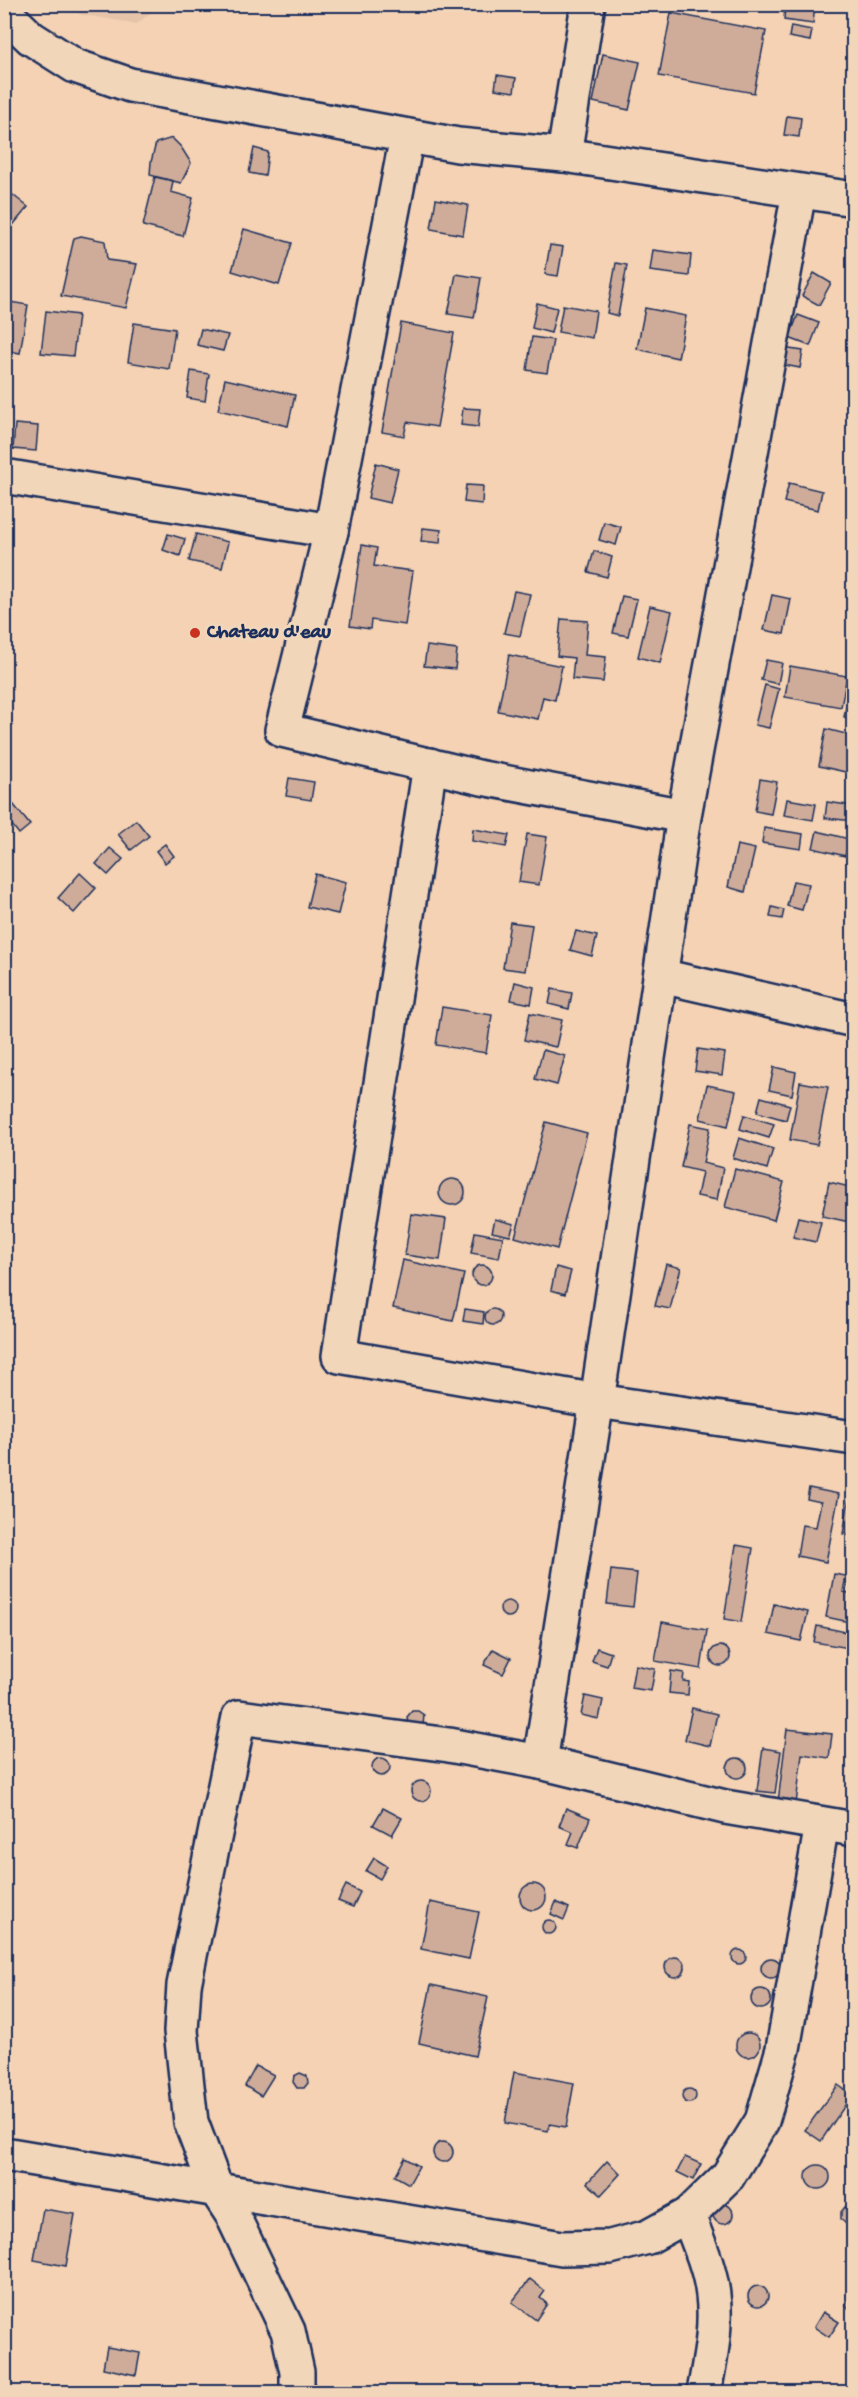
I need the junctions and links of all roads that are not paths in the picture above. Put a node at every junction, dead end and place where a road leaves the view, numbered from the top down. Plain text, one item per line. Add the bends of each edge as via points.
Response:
1 (588, 4) edge
2 (4, 12) edge
3 (408, 136) junction
4 (564, 155) junction
5 (799, 192) junction
6 (854, 199) edge
7 (4, 476) edge
8 (331, 531) junction
9 (430, 765) junction
10 (684, 816) junction
11 (661, 976) junction
12 (854, 1020) edge
13 (597, 1401) junction
14 (854, 1438) edge
15 (540, 1762) junction
16 (822, 1824) junction
17 (854, 1829) edge
18 (4, 2154) edge
19 (217, 2191) junction
20 (688, 2215) junction
21 (297, 2392) edge
22 (704, 2392) edge

1 - 4 street
2 - 3 street via 31,38 75,66 130,85
3 - 4 street
3 - 8 street
4 - 5 street
5 - 6 street
5 - 10 street
7 - 8 street
8 - 9 street via 282,730
9 - 10 street
9 - 13 street via 339,1356
10 - 11 street
11 - 12 street
11 - 13 street
13 - 14 street
13 - 15 street
15 - 16 street via 725,1807
15 - 19 street via 449,1745 238,1717 184,1985 181,2031 191,2122
16 - 17 street
16 - 20 street via 783,2049 762,2121 728,2176
18 - 19 street
19 - 20 street via 562,2248 610,2247 648,2237
19 - 21 street via 288,2331
20 - 22 street via 713,2295 714,2339

